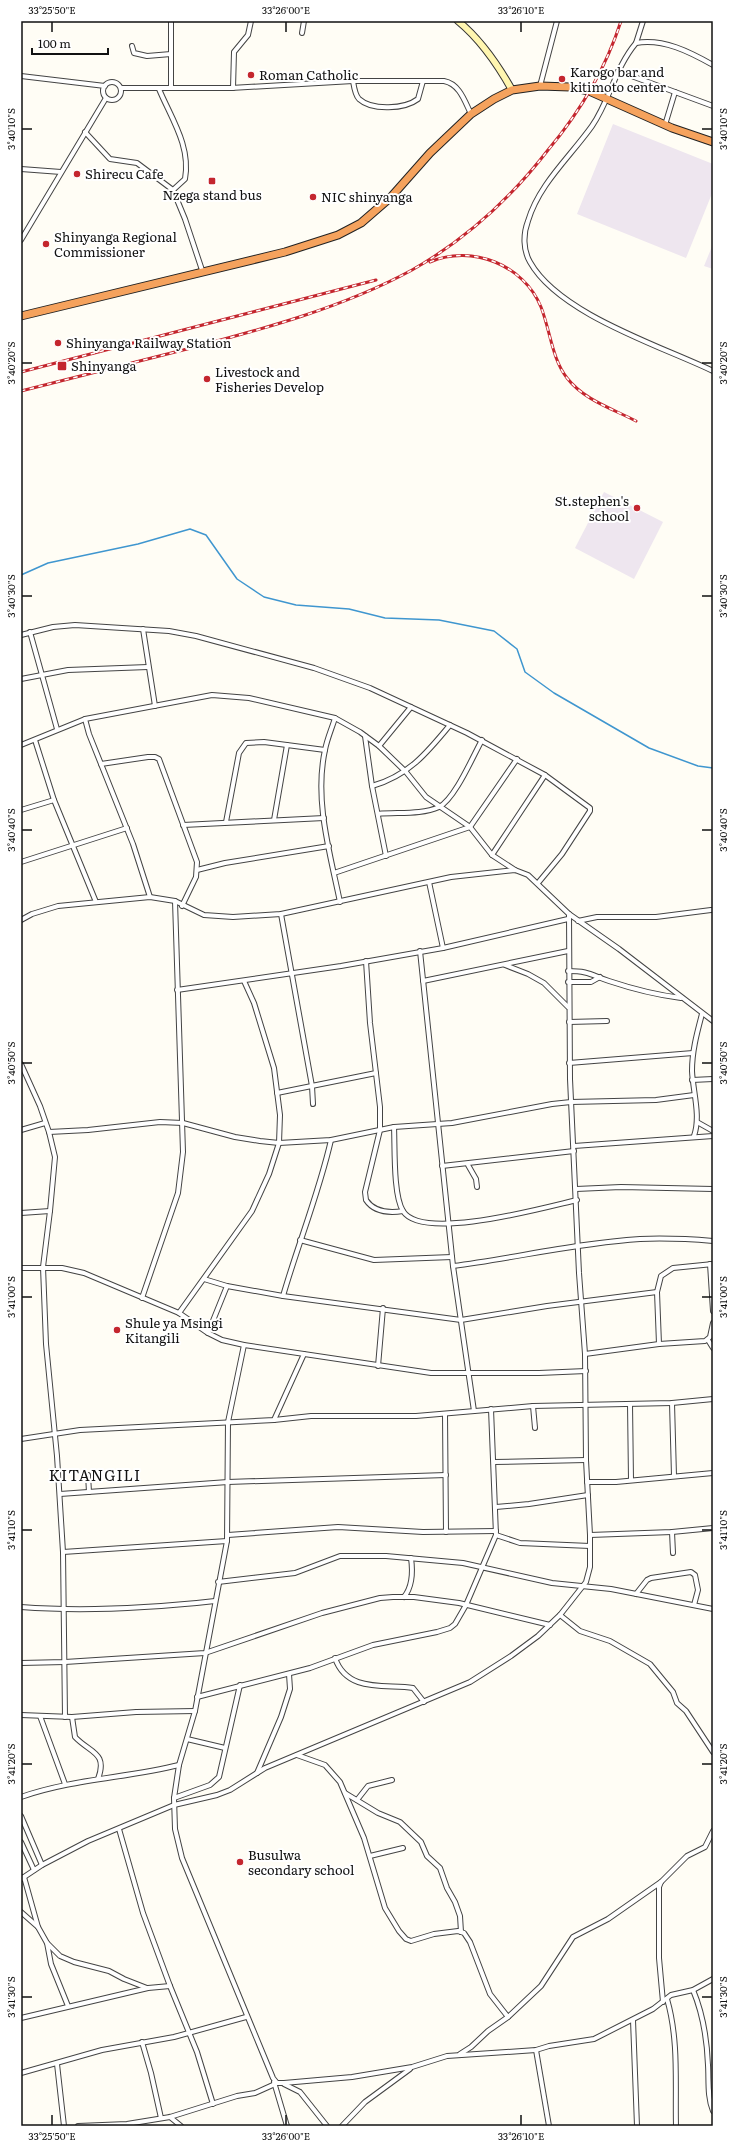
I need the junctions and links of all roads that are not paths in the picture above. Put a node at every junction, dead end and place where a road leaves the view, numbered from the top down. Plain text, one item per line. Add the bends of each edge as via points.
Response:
1 (171, 21) edge
2 (251, 21) edge
3 (304, 21) edge
4 (458, 21) edge
5 (557, 21) edge
6 (642, 21) edge
7 (302, 33) dead end
8 (636, 43) junction
9 (132, 46) dead end
10 (171, 54) junction
11 (713, 65) edge
12 (618, 71) junction
13 (21, 76) edge
14 (353, 81) junction
15 (423, 81) junction
16 (105, 86) junction
17 (540, 86) junction
18 (121, 88) junction
19 (171, 88) junction
20 (233, 88) junction
21 (159, 89) junction
22 (512, 90) junction
23 (675, 92) junction
24 (106, 98) junction
25 (607, 98) junction
26 (713, 106) edge
27 (471, 114) junction
28 (665, 124) junction
29 (85, 132) junction
30 (713, 142) edge
31 (21, 169) edge
32 (61, 172) junction
33 (173, 190) junction
34 (21, 240) edge
35 (202, 270) junction
36 (21, 316) edge
37 (713, 371) edge
38 (143, 629) junction
39 (30, 632) junction
40 (21, 635) edge
41 (148, 667) junction
42 (42, 675) junction
43 (21, 679) edge
44 (155, 706) junction
45 (412, 707) junction
46 (335, 718) junction
47 (85, 720) junction
48 (450, 725) junction
49 (57, 729) junction
50 (365, 736) junction
51 (35, 740) junction
52 (482, 740) junction
53 (21, 745) edge
54 (288, 745) junction
55 (379, 746) junction
56 (325, 750) junction
57 (517, 759) junction
58 (101, 764) junction
59 (406, 772) junction
60 (546, 775) junction
61 (372, 786) junction
62 (54, 800) junction
63 (440, 806) junction
64 (21, 810) edge
65 (378, 814) junction
66 (324, 818) junction
67 (274, 820) junction
68 (226, 822) junction
69 (183, 825) junction
70 (470, 827) junction
71 (127, 828) junction
72 (72, 846) junction
73 (329, 846) junction
74 (492, 855) junction
75 (386, 856) junction
76 (21, 862) edge
77 (197, 870) junction
78 (515, 870) junction
79 (334, 873) junction
80 (429, 882) junction
81 (538, 883) junction
82 (150, 897) junction
83 (175, 901) junction
84 (96, 902) junction
85 (340, 902) junction
86 (182, 906) junction
87 (711, 910) dead end
88 (281, 914) junction
89 (569, 914) junction
90 (21, 919) edge
91 (568, 919) junction
92 (578, 921) junction
93 (443, 948) junction
94 (420, 951) junction
95 (568, 951) junction
96 (366, 961) junction
97 (505, 964) junction
98 (568, 971) junction
99 (292, 973) junction
100 (600, 977) junction
101 (244, 981) junction
102 (423, 981) junction
103 (568, 982) junction
104 (177, 990) junction
105 (683, 999) junction
106 (568, 1007) junction
107 (702, 1014) junction
108 (607, 1021) dead end
109 (713, 1021) edge
110 (569, 1022) junction
111 (693, 1053) junction
112 (569, 1063) junction
113 (21, 1065) edge
114 (376, 1073) junction
115 (713, 1079) edge
116 (692, 1080) junction
117 (312, 1086) junction
118 (276, 1093) junction
119 (694, 1095) junction
120 (571, 1102) junction
121 (313, 1104) dead end
122 (697, 1122) junction
123 (45, 1123) junction
124 (182, 1123) junction
125 (438, 1124) junction
126 (394, 1127) junction
127 (21, 1130) edge
128 (380, 1130) junction
129 (713, 1131) edge
130 (49, 1132) junction
131 (694, 1136) junction
132 (713, 1136) edge
133 (331, 1140) junction
134 (280, 1143) junction
135 (574, 1146) junction
136 (574, 1151) junction
137 (468, 1164) junction
138 (442, 1166) junction
139 (477, 1187) dead end
140 (576, 1189) junction
141 (713, 1189) edge
142 (577, 1200) junction
143 (50, 1211) junction
144 (403, 1211) junction
145 (21, 1213) edge
146 (450, 1224) junction
147 (300, 1240) junction
148 (713, 1240) edge
149 (578, 1247) junction
150 (452, 1257) junction
151 (711, 1264) edge
152 (453, 1266) junction
153 (42, 1267) junction
154 (21, 1268) edge
155 (204, 1279) junction
156 (227, 1286) junction
157 (657, 1292) junction
158 (283, 1296) junction
159 (142, 1298) junction
160 (581, 1302) junction
161 (383, 1308) junction
162 (713, 1311) edge
163 (179, 1313) junction
164 (461, 1320) junction
165 (713, 1324) edge
166 (208, 1333) junction
167 (708, 1340) junction
168 (659, 1344) junction
169 (244, 1345) junction
170 (713, 1348) edge
171 (304, 1354) junction
172 (585, 1354) junction
173 (378, 1366) junction
174 (586, 1371) junction
175 (470, 1374) junction
176 (713, 1399) edge
177 (672, 1403) junction
178 (586, 1404) junction
179 (630, 1404) junction
180 (532, 1406) junction
181 (491, 1409) junction
182 (474, 1411) junction
183 (445, 1414) junction
184 (274, 1420) junction
185 (228, 1422) junction
186 (536, 1428) dead end
187 (54, 1434) junction
188 (21, 1439) edge
189 (586, 1460) junction
190 (494, 1462) junction
191 (713, 1473) edge
192 (88, 1475) dead end
193 (446, 1475) junction
194 (674, 1476) junction
195 (631, 1480) junction
196 (228, 1482) junction
197 (587, 1482) junction
198 (89, 1492) junction
199 (60, 1494) junction
200 (588, 1495) junction
201 (496, 1507) junction
202 (713, 1528) edge
203 (446, 1532) junction
204 (672, 1532) junction
205 (496, 1533) junction
206 (228, 1535) junction
207 (590, 1535) junction
208 (227, 1541) junction
209 (590, 1546) junction
210 (63, 1552) junction
211 (673, 1553) dead end
212 (411, 1558) junction
213 (483, 1568) junction
214 (218, 1582) junction
215 (583, 1587) junction
216 (636, 1594) junction
217 (404, 1597) junction
218 (215, 1601) junction
219 (694, 1604) junction
220 (466, 1605) junction
221 (21, 1607) edge
222 (713, 1609) edge
223 (64, 1610) junction
224 (560, 1614) junction
225 (550, 1625) junction
226 (205, 1653) junction
227 (335, 1658) junction
228 (21, 1662) edge
229 (65, 1662) junction
230 (289, 1674) junction
231 (240, 1685) junction
232 (197, 1696) junction
233 (424, 1702) junction
234 (195, 1711) junction
235 (21, 1715) edge
236 (40, 1716) junction
237 (65, 1717) junction
238 (72, 1717) junction
239 (187, 1739) junction
240 (225, 1748) junction
241 (713, 1752) edge
242 (297, 1754) junction
243 (179, 1765) junction
244 (257, 1773) junction
245 (98, 1780) junction
246 (392, 1780) dead end
247 (65, 1784) junction
248 (344, 1792) junction
249 (21, 1797) edge
250 (174, 1798) junction
251 (357, 1800) junction
252 (174, 1805) junction
253 (21, 1816) edge
254 (118, 1829) junction
255 (713, 1831) edge
256 (21, 1842) edge
257 (403, 1848) dead end
258 (370, 1856) junction
259 (42, 1865) junction
260 (34, 1870) junction
261 (22, 1878) edge
262 (661, 1882) junction
263 (21, 1912) edge
264 (38, 1927) junction
265 (461, 1932) junction
266 (46, 1943) junction
267 (712, 1981) edge
268 (170, 1986) junction
269 (148, 1988) junction
270 (693, 1990) junction
271 (667, 1999) junction
272 (663, 2002) junction
273 (68, 2006) junction
274 (246, 2017) junction
275 (508, 2017) junction
276 (21, 2018) edge
277 (633, 2020) junction
278 (190, 2033) junction
279 (142, 2042) junction
280 (536, 2050) junction
281 (458, 2055) junction
282 (57, 2064) junction
283 (412, 2067) junction
284 (21, 2074) edge
285 (273, 2078) junction
286 (284, 2083) junction
287 (275, 2084) junction
288 (213, 2104) junction
289 (713, 2111) edge
290 (170, 2117) junction
291 (161, 2118) junction
292 (64, 2126) edge
293 (78, 2126) edge
294 (180, 2126) edge
295 (287, 2126) edge
296 (327, 2126) edge
297 (342, 2126) edge
298 (549, 2126) edge
299 (637, 2126) edge
300 (676, 2126) edge

1 - 10 street
2 - 20 street via 248,35 234,52
3 - 7 street
4 - 22 street via 500,69
5 - 17 street
6 - 8 street
8 - 11 street via 650,42 683,50
8 - 12 street
9 - 10 street via 134,53 139,55
10 - 19 street
12 - 23 street
12 - 25 street
13 - 16 street
14 - 15 street
14 - 15 street via 356,95 360,100 368,104 395,106 409,105 418,99
14 - 20 street
15 - 27 street via 444,81 453,85 459,90
16 - 18 street via 112,82
16 - 24 street via 103,91
17 - 22 highway
17 - 25 highway via 580,89
18 - 21 street
18 - 24 street via 116,99
19 - 20 street
19 - 21 street
21 - 33 street via 185,152 185,179
22 - 27 highway
23 - 26 street
23 - 28 street
24 - 29 street
25 - 28 highway
25 - 37 street via 593,126 545,186 534,207 525,231 528,258 546,282 586,312
27 - 35 highway via 430,153 391,197 356,226 319,242
28 - 30 highway
29 - 32 street
29 - 33 street via 109,158 137,163
31 - 32 street
32 - 34 street
33 - 35 street
35 - 36 highway
38 - 39 street via 75,626
38 - 41 street
38 - 45 street via 196,636 314,668 370,688
39 - 40 street
39 - 42 street
41 - 42 street via 84,668
41 - 44 street
42 - 43 street
42 - 49 street
44 - 46 street via 212,695 249,698
44 - 47 street
45 - 48 street
45 - 55 street
46 - 50 street
46 - 56 street
47 - 49 street
47 - 58 street
48 - 52 street
48 - 59 street
49 - 51 street
50 - 55 street
50 - 61 street
51 - 53 street
51 - 62 street
52 - 57 street
52 - 63 street via 451,796
54 - 56 street
54 - 67 street
54 - 68 street via 257,741 243,746 237,763
55 - 59 street
56 - 66 street via 322,786
57 - 60 street
57 - 70 street
58 - 69 street via 157,757
58 - 71 street
59 - 61 street via 388,782
59 - 63 street via 426,798
60 - 74 street
60 - 81 street via 585,802 591,810 559,858
61 - 65 street
62 - 64 street
62 - 72 street
63 - 65 street via 422,811
63 - 70 street
65 - 75 street
66 - 67 street
66 - 73 street
67 - 68 street
68 - 69 street
69 - 77 street via 194,853
70 - 74 street
70 - 75 street
71 - 72 street
71 - 82 street
72 - 76 street
72 - 84 street
73 - 77 street
73 - 79 street
74 - 78 street
75 - 79 street
77 - 86 street
78 - 80 street via 486,872
78 - 81 street via 528,875
79 - 85 street
80 - 85 street
80 - 93 street
81 - 89 street
82 - 83 street
82 - 84 street
83 - 86 street
83 - 104 street
84 - 90 street via 44,909
85 - 88 street
86 - 88 street via 195,912 216,916
87 - 92 street via 656,917 597,917
88 - 99 street
89 - 91 street
89 - 92 street
91 - 93 street
91 - 95 street
92 - 105 street
93 - 94 street
94 - 96 street
94 - 102 street
95 - 97 street
95 - 98 street
96 - 99 street
96 - 114 street
97 - 102 street
97 - 106 street via 544,983
98 - 100 street via 585,971
98 - 103 street
99 - 101 street
99 - 117 street
100 - 103 street via 591,982
100 - 105 street via 654,994
101 - 104 street
101 - 118 street via 254,1002 272,1059
102 - 125 street
103 - 106 street
104 - 124 street
105 - 107 street
106 - 110 street
107 - 109 street
107 - 111 street
108 - 110 street
110 - 112 street
111 - 112 street
111 - 116 street
112 - 120 street
113 - 123 street
114 - 117 street
114 - 128 street
115 - 116 street
116 - 119 street
117 - 118 street
117 - 121 street
118 - 134 street via 281,1128
119 - 120 street via 656,1100
119 - 122 street
120 - 125 street
120 - 135 street
122 - 129 street
122 - 131 street
123 - 127 street
123 - 130 street
124 - 130 street via 160,1122
124 - 134 street via 235,1137
124 - 159 street via 183,1152 178,1193
125 - 126 street
125 - 138 street
126 - 128 street
126 - 144 street via 398,1192
128 - 133 street
128 - 144 street via 365,1192 366,1200 375,1208
130 - 143 street via 55,1167
131 - 132 street
131 - 135 street
133 - 134 street
133 - 147 street via 318,1191
134 - 155 street via 252,1211
135 - 136 street
136 - 137 street
136 - 140 street
137 - 138 street
137 - 139 street
138 - 146 street
140 - 141 street
140 - 142 street
142 - 146 street via 517,1214
142 - 149 street
143 - 145 street
143 - 153 street
144 - 146 street via 415,1220
146 - 150 street
147 - 150 street via 374,1260
147 - 158 street
148 - 149 street via 638,1239
149 - 152 street
149 - 160 street
150 - 152 street
151 - 157 street via 681,1266 665,1271
151 - 162 street
152 - 164 street
153 - 154 street
153 - 159 street via 84,1273
153 - 187 street
155 - 156 street
155 - 163 street
156 - 158 street
156 - 166 street
157 - 160 street
157 - 168 street
158 - 161 street
159 - 163 street
160 - 164 street
160 - 172 street
161 - 164 street via 438,1319
161 - 173 street
163 - 166 street
164 - 175 street
165 - 167 street
166 - 169 street
167 - 168 street
167 - 170 street
168 - 172 street
169 - 171 street
169 - 185 street
171 - 173 street
171 - 184 street
172 - 174 street
173 - 175 street via 410,1372
174 - 175 street
174 - 178 street
175 - 182 street
176 - 177 street
177 - 179 street
177 - 194 street
178 - 179 street
178 - 180 street
178 - 189 street
179 - 195 street
180 - 181 street
180 - 186 street
181 - 182 street
181 - 190 street
182 - 183 street
183 - 184 street via 333,1414
183 - 193 street
184 - 185 street
185 - 187 street
185 - 196 street
187 - 188 street
187 - 199 street
189 - 190 street
189 - 197 street
190 - 201 street
191 - 194 street
192 - 198 street
193 - 196 street
193 - 203 street
194 - 195 street
195 - 197 street
196 - 198 street
196 - 206 street
197 - 200 street
198 - 199 street
199 - 210 street
200 - 201 street
200 - 207 street
201 - 205 street
202 - 204 street
203 - 205 street
203 - 206 street via 338,1527
204 - 207 street
204 - 211 street
205 - 209 street via 520,1543
205 - 213 street
206 - 208 street
207 - 209 street
208 - 210 street
208 - 214 street
209 - 215 street via 590,1573
210 - 223 street
212 - 213 street via 463,1563
212 - 214 street via 346,1555 295,1573
212 - 217 street via 412,1578
213 - 215 street
213 - 220 street
214 - 218 street
215 - 216 street
215 - 224 street
216 - 219 street
216 - 219 street via 651,1578 691,1572 695,1575 698,1586
217 - 220 street
217 - 226 street via 380,1598 344,1607 265,1631
218 - 223 street via 158,1607
218 - 226 street
219 - 222 street
220 - 225 street
220 - 227 street via 460,1618 450,1628 373,1645
221 - 223 street
223 - 229 street
224 - 225 street
224 - 241 street via 580,1631 610,1641 650,1664 673,1692 677,1703 686,1711
225 - 233 street via 524,1647 481,1676
226 - 229 street
226 - 232 street
227 - 230 street
227 - 233 street via 344,1674 376,1687 413,1688
228 - 229 street
229 - 237 street
230 - 231 street
230 - 244 street via 288,1694
231 - 232 street
231 - 240 street
232 - 234 street
233 - 242 street
234 - 238 street
234 - 239 street
235 - 236 street
236 - 237 street
236 - 247 street
237 - 238 street
238 - 245 street via 75,1737 100,1759 101,1770
239 - 240 street
239 - 243 street
240 - 250 street via 220,1774 216,1781
242 - 244 street
242 - 248 street via 325,1765 335,1775
243 - 245 street
243 - 250 street
244 - 252 street via 224,1792
245 - 247 street
246 - 251 street via 368,1786
247 - 249 street
248 - 251 street
248 - 258 street
250 - 252 street
251 - 265 street via 381,1815 400,1822 421,1842 427,1856 442,1872 460,1916
252 - 254 street
252 - 274 street via 174,1829 179,1848
253 - 259 street
254 - 259 street via 88,1840
254 - 268 street via 132,1882
255 - 262 street via 705,1847 687,1856
256 - 260 street
257 - 258 street
258 - 265 street via 385,1908 406,1939 411,1941 434,1934
259 - 260 street
260 - 261 street
261 - 264 street
262 - 272 street via 658,1890 658,1923
262 - 275 street via 608,1919 573,1937 541,1986
263 - 264 street
264 - 266 street
265 - 275 street via 470,1942 490,1994
266 - 269 street via 60,1956 109,1970
266 - 273 street via 51,1964
267 - 270 street
268 - 269 street
268 - 278 street
269 - 273 street
270 - 271 street via 677,1993
270 - 289 street via 701,2010
271 - 272 street
271 - 300 street via 675,2044
272 - 277 street
273 - 276 street
274 - 278 street
274 - 285 street
275 - 281 street via 488,2031 472,2047
277 - 280 street via 594,2039
277 - 299 street
278 - 279 street
278 - 288 street
279 - 282 street via 102,2050
279 - 291 street
280 - 281 street
280 - 298 street
281 - 283 street
282 - 284 street
282 - 292 street
283 - 286 street via 352,2077
283 - 297 street via 365,2102
285 - 286 street via 277,2083
285 - 287 street
286 - 296 street via 300,2092
287 - 288 street via 263,2090
287 - 295 street
288 - 290 street
290 - 291 street
290 - 294 street
291 - 293 street via 127,2124

